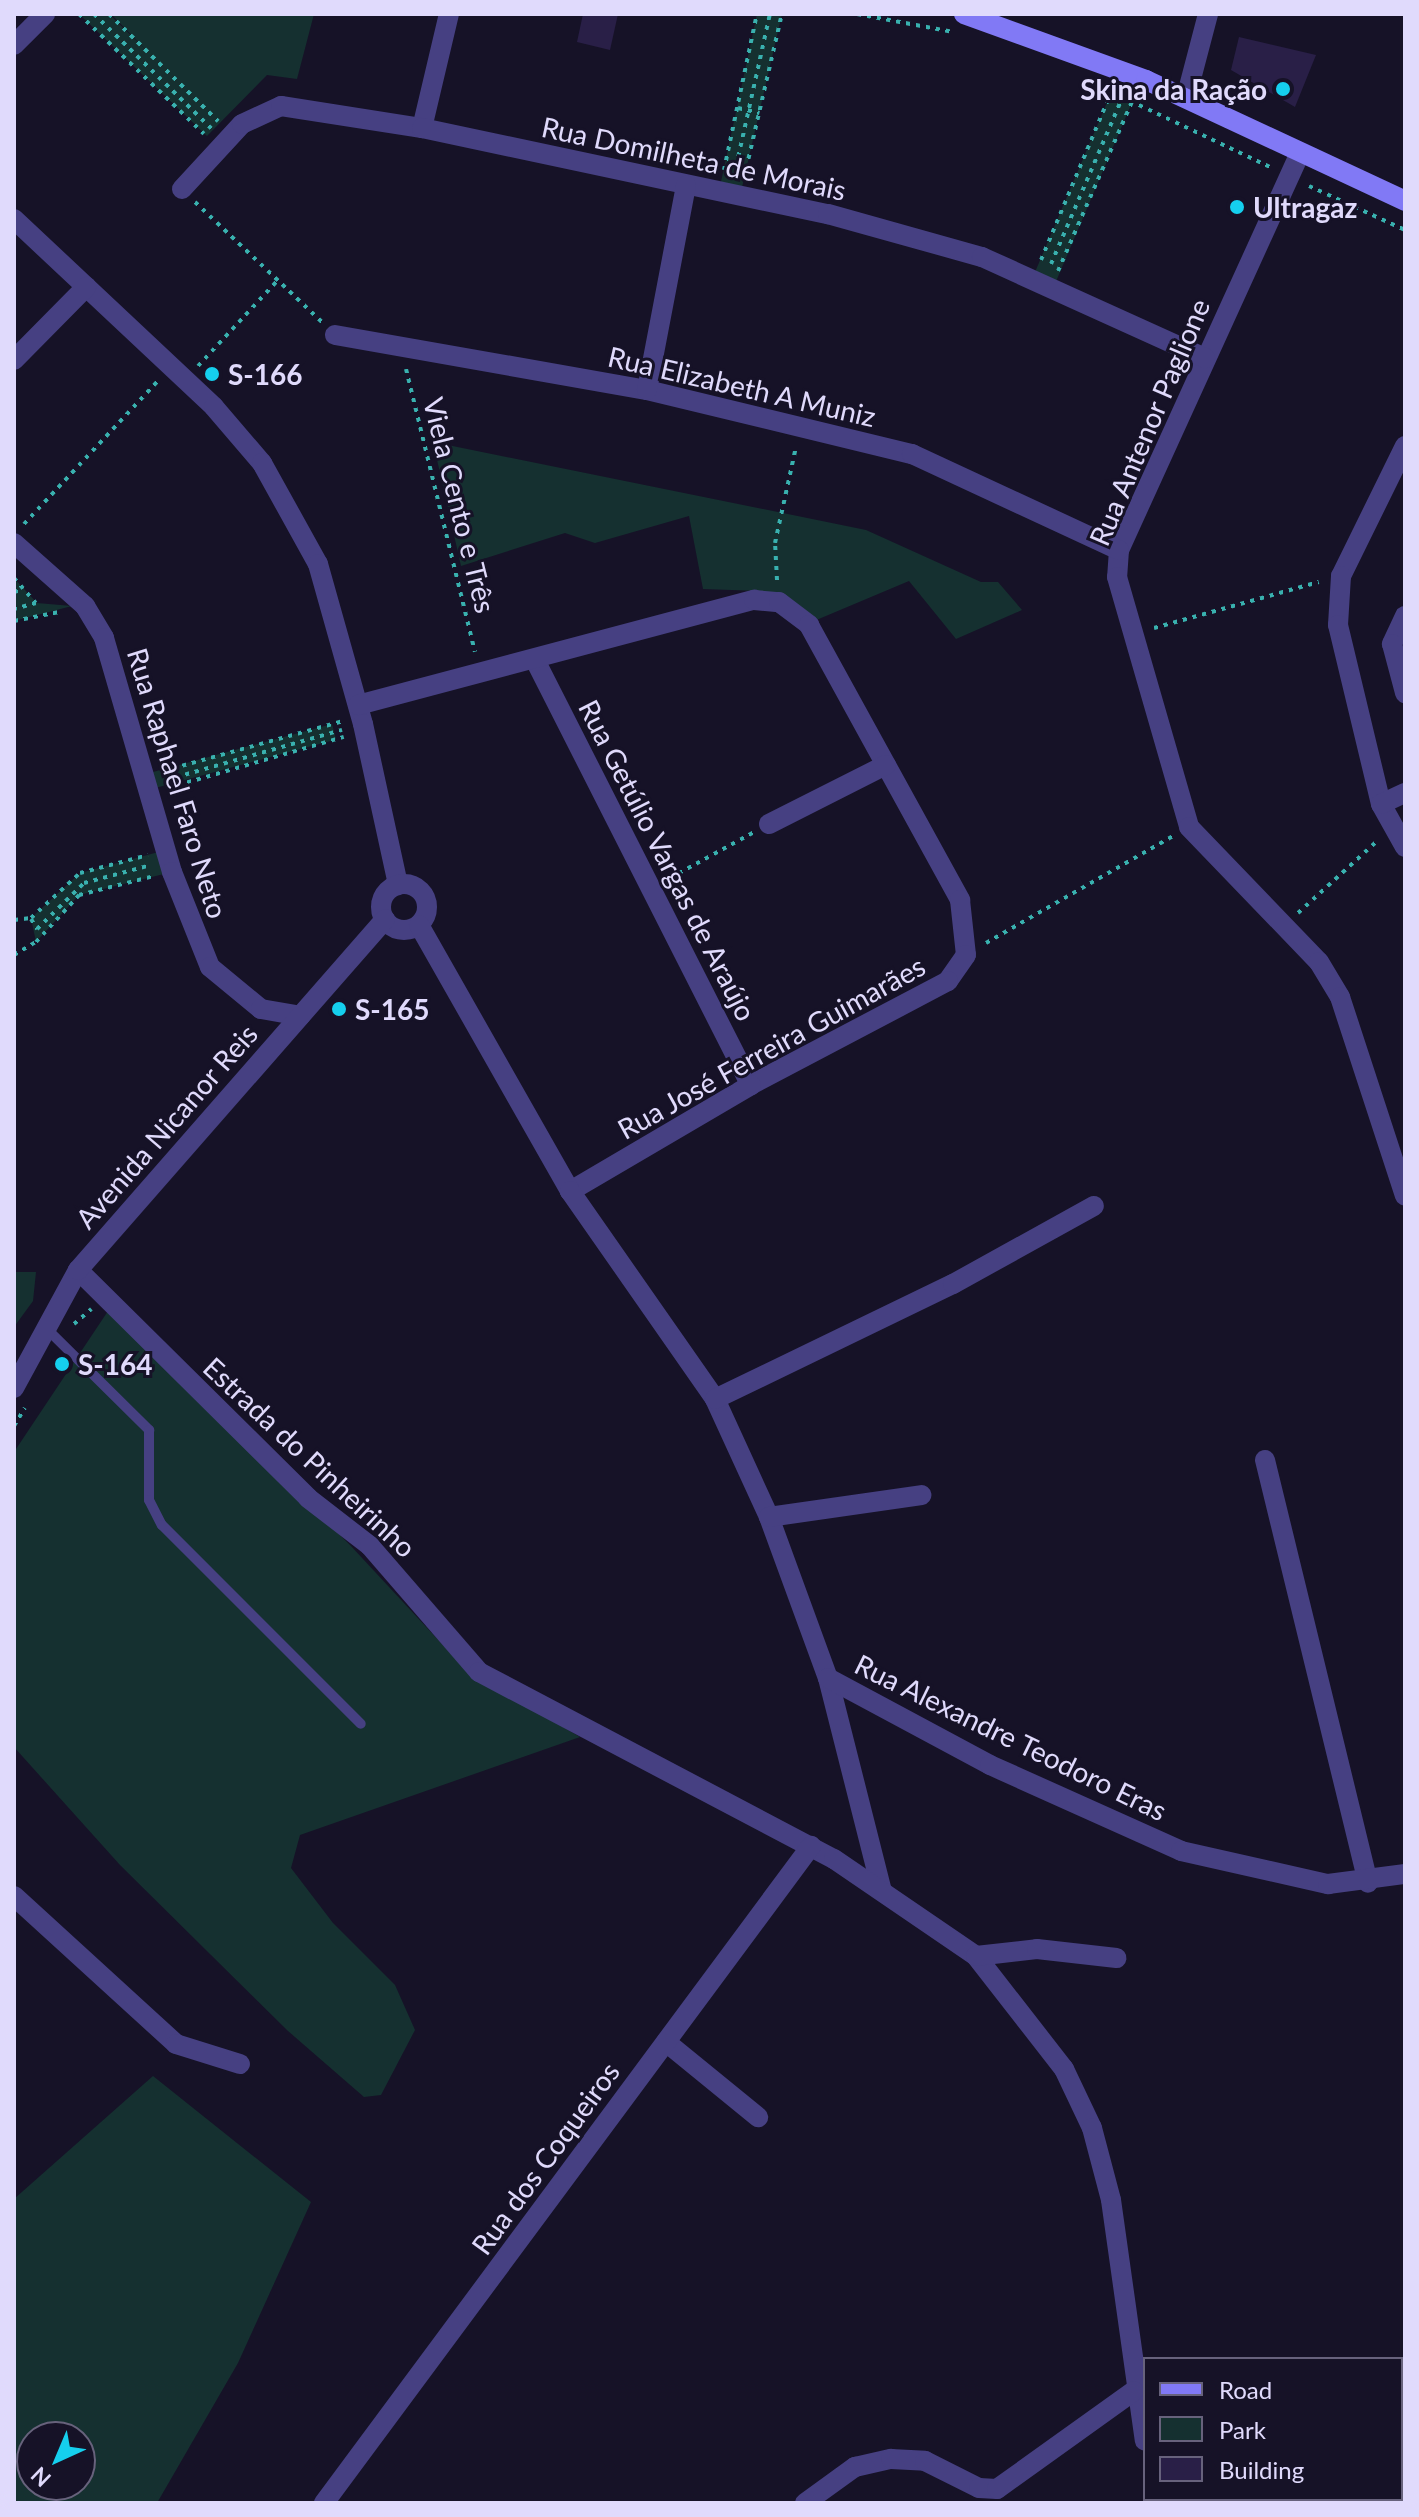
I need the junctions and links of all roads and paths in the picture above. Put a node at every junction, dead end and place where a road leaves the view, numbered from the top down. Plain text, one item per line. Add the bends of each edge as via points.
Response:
1 (45, 14) edge
2 (79, 14) edge
3 (94, 14) edge
4 (109, 14) edge
5 (449, 14) edge
6 (757, 14) edge
7 (770, 14) edge
8 (782, 14) edge
9 (964, 14) edge
10 (1208, 14) edge
11 (14, 45) edge
12 (157, 61) junction
13 (150, 68) junction
14 (143, 75) junction
15 (1122, 98) junction
16 (1186, 98) junction
17 (1132, 102) junction
18 (737, 108) junction
19 (748, 110) junction
20 (759, 113) junction
21 (226, 117) dead end
22 (422, 128) junction
23 (213, 130) dead end
24 (207, 136) dead end
25 (1300, 153) junction
26 (1290, 177) junction
27 (1075, 180) junction
28 (1085, 185) junction
29 (686, 186) junction
30 (182, 189) joint
31 (1094, 189) junction
32 (730, 194) junction
33 (1405, 201) edge
34 (14, 219) edge
35 (1405, 230) edge
36 (278, 280) junction
37 (1043, 281) junction
38 (86, 287) junction
39 (335, 335) joint
40 (400, 346) junction
41 (1205, 358) junction
42 (14, 360) edge
43 (178, 373) junction
44 (647, 390) junction
45 (801, 425) junction
46 (1405, 446) edge
47 (14, 535) edge
48 (14, 543) edge
49 (1119, 550) junction
50 (1341, 576) junction
51 (14, 578) edge
52 (24, 589) junction
53 (14, 592) edge
54 (779, 602) junction
55 (72, 606) dead end
56 (14, 609) edge
57 (1405, 616) edge
58 (14, 621) edge
59 (1129, 635) junction
60 (535, 660) junction
61 (480, 674) junction
62 (1405, 693) edge
63 (362, 719) junction
64 (251, 746) junction
65 (254, 755) junction
66 (256, 762) junction
67 (886, 765) junction
68 (146, 785) junction
69 (1405, 793) edge
70 (1381, 804) junction
71 (769, 824) joint
72 (1189, 827) junction
73 (1391, 829) junction
74 (1405, 847) edge
75 (169, 861) junction
76 (71, 880) junction
77 (398, 885) junction
78 (650, 888) junction
79 (76, 889) junction
80 (79, 895) junction
81 (31, 918) junction
82 (385, 919) junction
83 (14, 920) edge
84 (419, 925) junction
85 (1286, 925) junction
86 (37, 929) junction
87 (36, 942) junction
88 (14, 955) edge
89 (966, 955) junction
90 (300, 1016) junction
91 (751, 1085) junction
92 (570, 1191) junction
93 (1405, 1196) edge
94 (1094, 1206) dead end
95 (78, 1270) junction
96 (47, 1329) junction
97 (16, 1377) edge
98 (715, 1399) junction
99 (1265, 1460) dead end
100 (921, 1495) dead end
101 (769, 1517) junction
102 (828, 1678) junction
103 (361, 1724) dead end
104 (811, 1846) junction
105 (1405, 1874) edge
106 (1368, 1883) junction
107 (881, 1888) junction
108 (14, 1896) edge
109 (976, 1956) junction
110 (1116, 1958) dead end
111 (666, 2042) junction
112 (240, 2064) dead end
113 (758, 2117) dead end
114 (1134, 2391) junction
115 (1143, 2432) edge
116 (324, 2503) edge
117 (805, 2503) edge

1 - 11 street
2 - 14 path
3 - 13 path
4 - 12 path
5 - 22 street
6 - 18 path
7 - 19 path
8 - 20 path
9 - 16 main road via 1043,38
10 - 16 street
12 - 13 path
12 - 21 path via 220,122
13 - 14 path
13 - 23 path
14 - 24 path
15 - 17 path
15 - 27 path via 1111,93
15 - 28 path
16 - 25 main road
17 - 26 path
17 - 31 path
18 - 19 path
18 - 32 path
19 - 20 path
19 - 32 path
20 - 32 path
22 - 29 street, Rua Domilheta de Morais
22 - 30 street, Rua Domilheta de Morais via 281,106 242,124
25 - 26 street, Rua Antenor Paglione
25 - 33 main road
26 - 35 path
26 - 41 street, Rua Antenor Paglione
27 - 28 path
27 - 37 path
28 - 31 path
28 - 37 path
29 - 32 street, Rua Domilheta de Morais
29 - 44 street
30 - 36 path
31 - 37 path
32 - 37 street, Rua Domilheta de Morais via 828,214
34 - 38 street
36 - 39 path
36 - 43 path
37 - 41 street, Rua Domilheta de Morais
38 - 42 street
38 - 43 street
39 - 40 street, Rua Elizabeth A Muniz
40 - 44 street, Rua Elizabeth A Muniz
40 - 61 path, Viela Cento e Três
41 - 49 street, Rua Antenor Paglione
43 - 47 path
43 - 63 street via 262,463 318,564
44 - 45 street, Rua Elizabeth A Muniz
45 - 49 street, Rua Elizabeth A Muniz via 912,454
45 - 54 path via 775,543
46 - 50 street
48 - 68 street, Rua Raphael Faro Neto via 96,623
49 - 59 street, Rua Antenor Paglione via 1117,577
50 - 59 path
50 - 70 street via 1338,625
51 - 52 path
52 - 53 path
52 - 56 path via 36,603
54 - 60 street via 754,600
54 - 67 street, Rua José Ferreira Guimarães via 809,625
55 - 58 path
57 - 62 street via 1392,644
59 - 72 street, Rua Antenor Paglione
60 - 61 street
60 - 78 street, Rua Getúlio Vargas de Araújo
61 - 63 street
63 - 64 path
63 - 65 path
63 - 66 path
63 - 77 street
64 - 65 path
64 - 68 path
65 - 66 path
65 - 68 path
66 - 68 path
67 - 71 street
67 - 89 street, Rua José Ferreira Guimarães via 960,900
68 - 75 street, Rua Raphael Faro Neto
69 - 70 street
70 - 73 street
71 - 78 path
72 - 85 street, Rua Antenor Paglione
72 - 89 path
73 - 74 street
73 - 85 path
75 - 76 path
75 - 79 path
75 - 80 path
75 - 90 street, Rua Raphael Faro Neto via 210,967 261,1009
76 - 79 path
76 - 81 path
77 - 82 street via 383,899
77 - 84 street via 413,885 425,896 427,912
78 - 91 street, Rua Getúlio Vargas de Araújo
79 - 80 path
79 - 86 path
80 - 87 path
81 - 83 path
81 - 86 path
82 - 84 street via 404,930
82 - 90 street, Avenida Nicanor Reis
84 - 92 street
85 - 93 street, Rua Antenor Paglione via 1340,997
86 - 87 path
87 - 88 path
89 - 91 street, Rua José Ferreira Guimarães via 960,970 930,995
90 - 95 street, Avenida Nicanor Reis
91 - 92 street, Rua José Ferreira Guimarães
92 - 98 street
94 - 98 street via 953,1284
95 - 96 street, Avenida Nicanor Reis
95 - 104 street, Estrada do Pinheirinho via 308,1498 370,1546 479,1672
96 - 97 street, Avenida Nicanor Reis
96 - 103 lane via 149,1430 149,1500 162,1525
98 - 101 street
99 - 106 street
100 - 101 street
101 - 102 street
102 - 106 street, Rua Alexandre Teodoro Eras via 990,1765 1181,1851 1328,1884
102 - 107 street
104 - 107 street, Estrada do Pinheirinho
104 - 111 street, Rua dos Coqueiros
105 - 106 street, Rua Alexandre Teodoro Eras
107 - 109 street, Estrada do Pinheirinho
108 - 112 street via 176,2044
109 - 110 street via 1037,1949
109 - 114 street, Estrada do Pinheirinho via 1064,2069 1092,2128 1111,2200
111 - 113 street
111 - 116 street, Rua dos Coqueiros
114 - 115 street, Estrada do Pinheirinho
114 - 117 street via 997,2489 979,2488 925,2461 891,2459 855,2467

